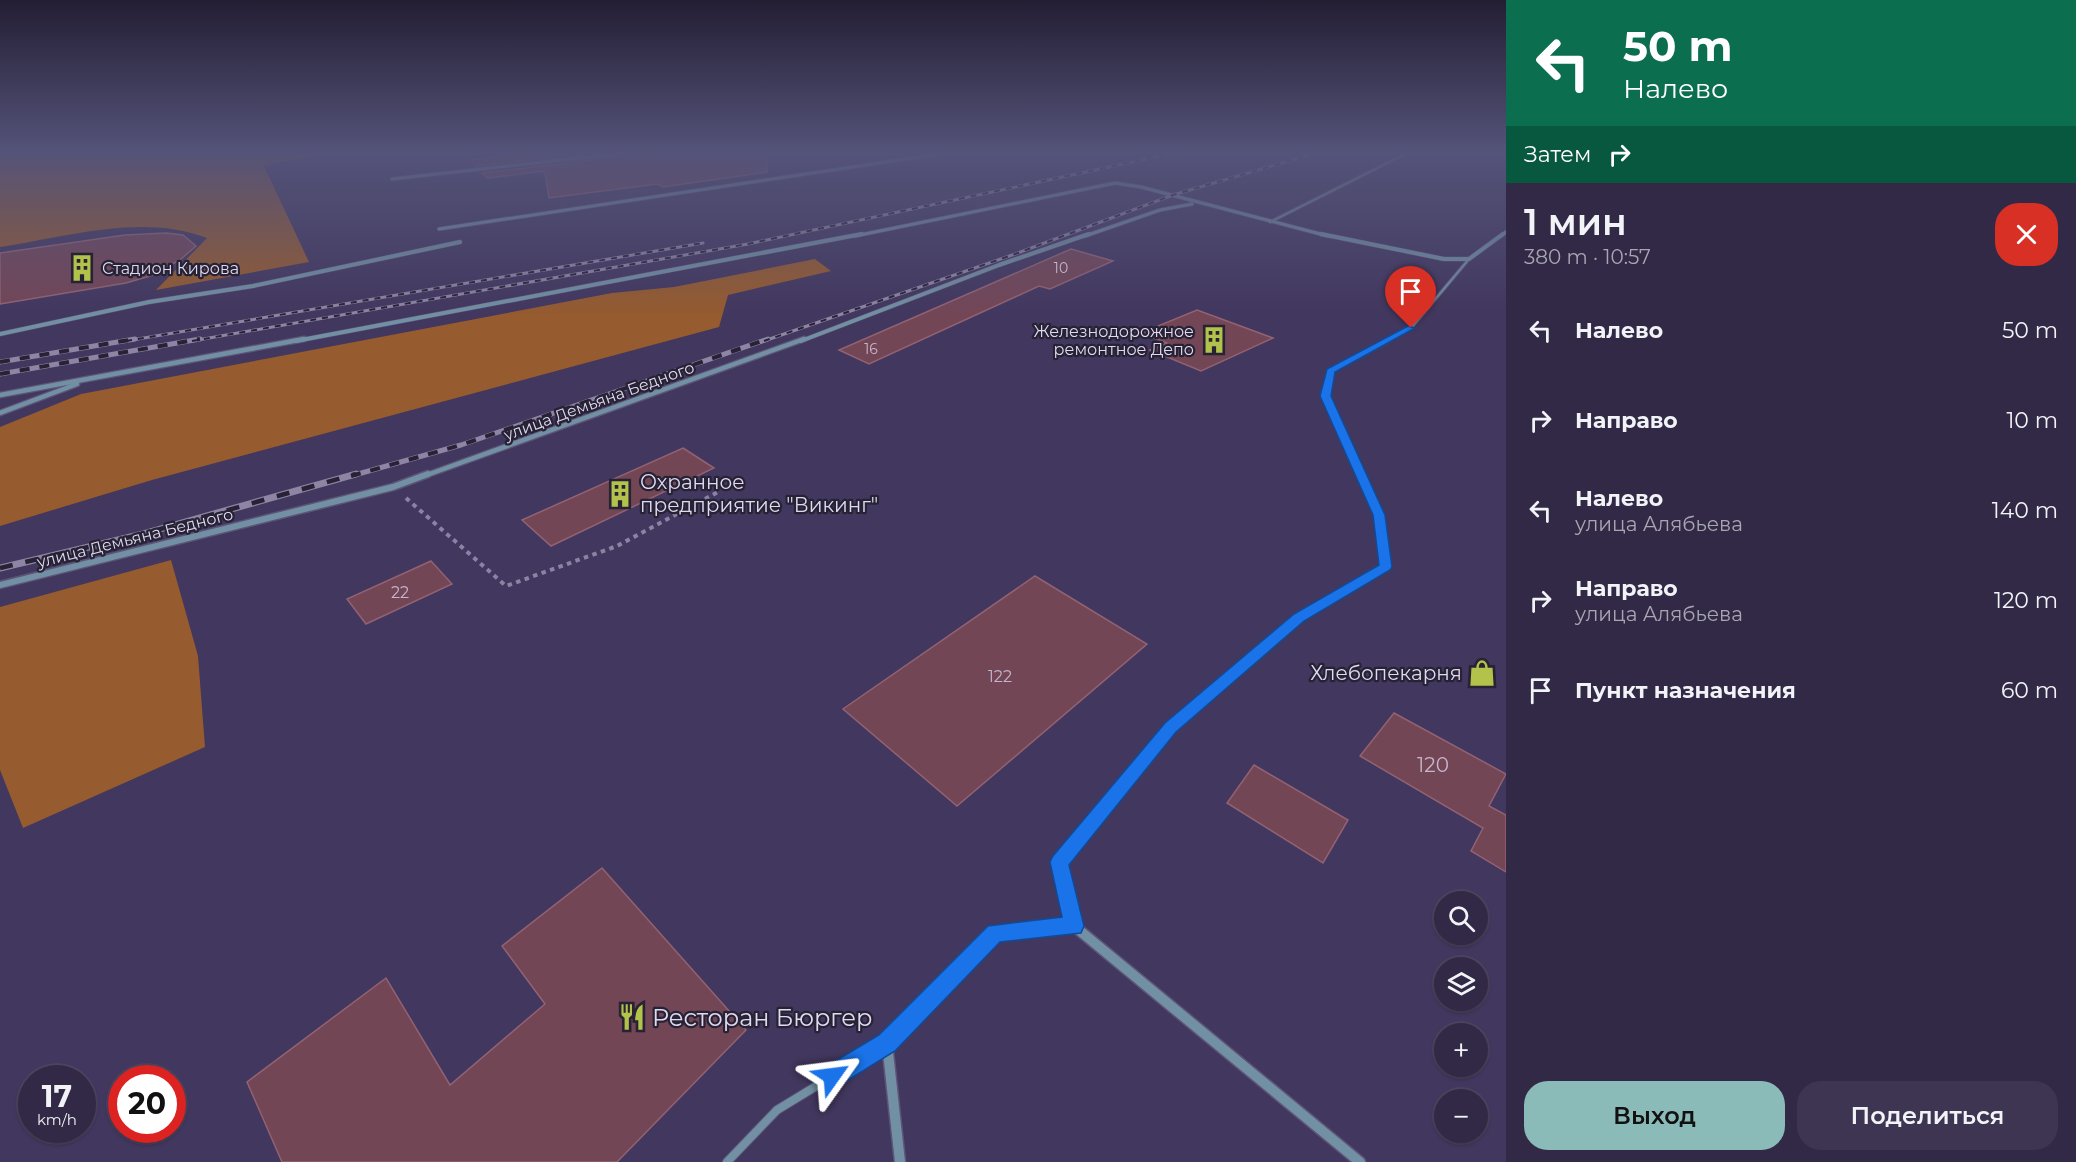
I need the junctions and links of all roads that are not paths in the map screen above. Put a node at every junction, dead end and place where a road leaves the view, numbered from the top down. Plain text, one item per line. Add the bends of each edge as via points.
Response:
1 (584, 207) edge
2 (995, 207) edge
3 (1174, 207) edge
4 (1211, 207) edge
5 (1299, 207) edge
6 (1269, 222) junction
7 (439, 229) dead end
8 (1506, 232) edge
9 (460, 242) dead end
10 (1469, 259) junction
11 (0, 334) edge
12 (91, 378) junction
13 (0, 395) edge
14 (0, 413) edge
15 (1386, 567) joint
16 (0, 585) edge
17 (1074, 926) junction
18 (887, 1043) junction
19 (727, 1162) edge
20 (900, 1162) edge
21 (1360, 1162) edge

1 - 7 street
2 - 12 street via 729,261
3 - 16 street, улица Демьяна Бедного via 999,265 763,356 393,487
4 - 6 street
5 - 6 lane
6 - 10 street via 1415,255
8 - 10 street
9 - 11 street
10 - 15 lane via 1411,328 1331,371 1326,396 1379,515
12 - 13 street
12 - 14 street
15 - 17 street via 1299,618 1171,728 1059,862
17 - 18 street via 995,933
17 - 21 street
18 - 19 lane via 777,1110
18 - 20 street

